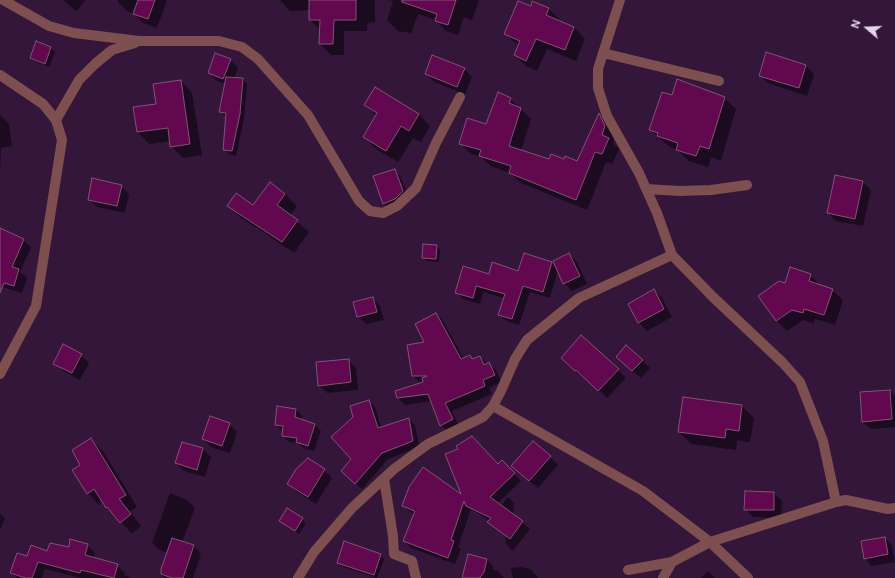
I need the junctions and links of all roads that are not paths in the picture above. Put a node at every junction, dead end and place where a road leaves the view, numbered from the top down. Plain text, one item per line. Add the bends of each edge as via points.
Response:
1 (3, 0) edge
2 (620, 0) edge
3 (139, 41) junction
4 (603, 53) junction
5 (0, 75) edge
6 (719, 81) dead end
7 (460, 97) dead end
8 (56, 120) junction
9 (747, 185) dead end
10 (646, 188) junction
11 (672, 255) junction
12 (0, 374) edge
13 (492, 406) junction
14 (384, 479) junction
15 (836, 502) junction
16 (895, 508) edge
17 (710, 542) junction
18 (672, 562) junction
19 (628, 570) dead end
20 (298, 578) edge
21 (416, 578) edge
22 (663, 578) edge
23 (748, 578) edge

1 - 3 street via 49,26 74,33
2 - 4 street
3 - 7 street via 219,40 242,47 258,59 308,115 359,201 370,211 383,213 397,206 416,188
3 - 8 street via 112,50 96,63 79,80
4 - 6 street
4 - 10 street via 598,69 598,88 608,116
5 - 8 street via 43,104
8 - 12 street via 62,140 36,306
9 - 10 street via 680,191
10 - 11 street via 658,213
11 - 13 street via 579,298 527,340
11 - 15 street via 800,382 823,442
13 - 14 street via 483,417 428,444
13 - 17 street via 643,491
14 - 20 street via 352,508 314,552
14 - 21 street via 394,554 412,561
15 - 16 street via 846,500 888,509
15 - 17 street
17 - 18 street
17 - 23 street
18 - 19 street
18 - 22 street

